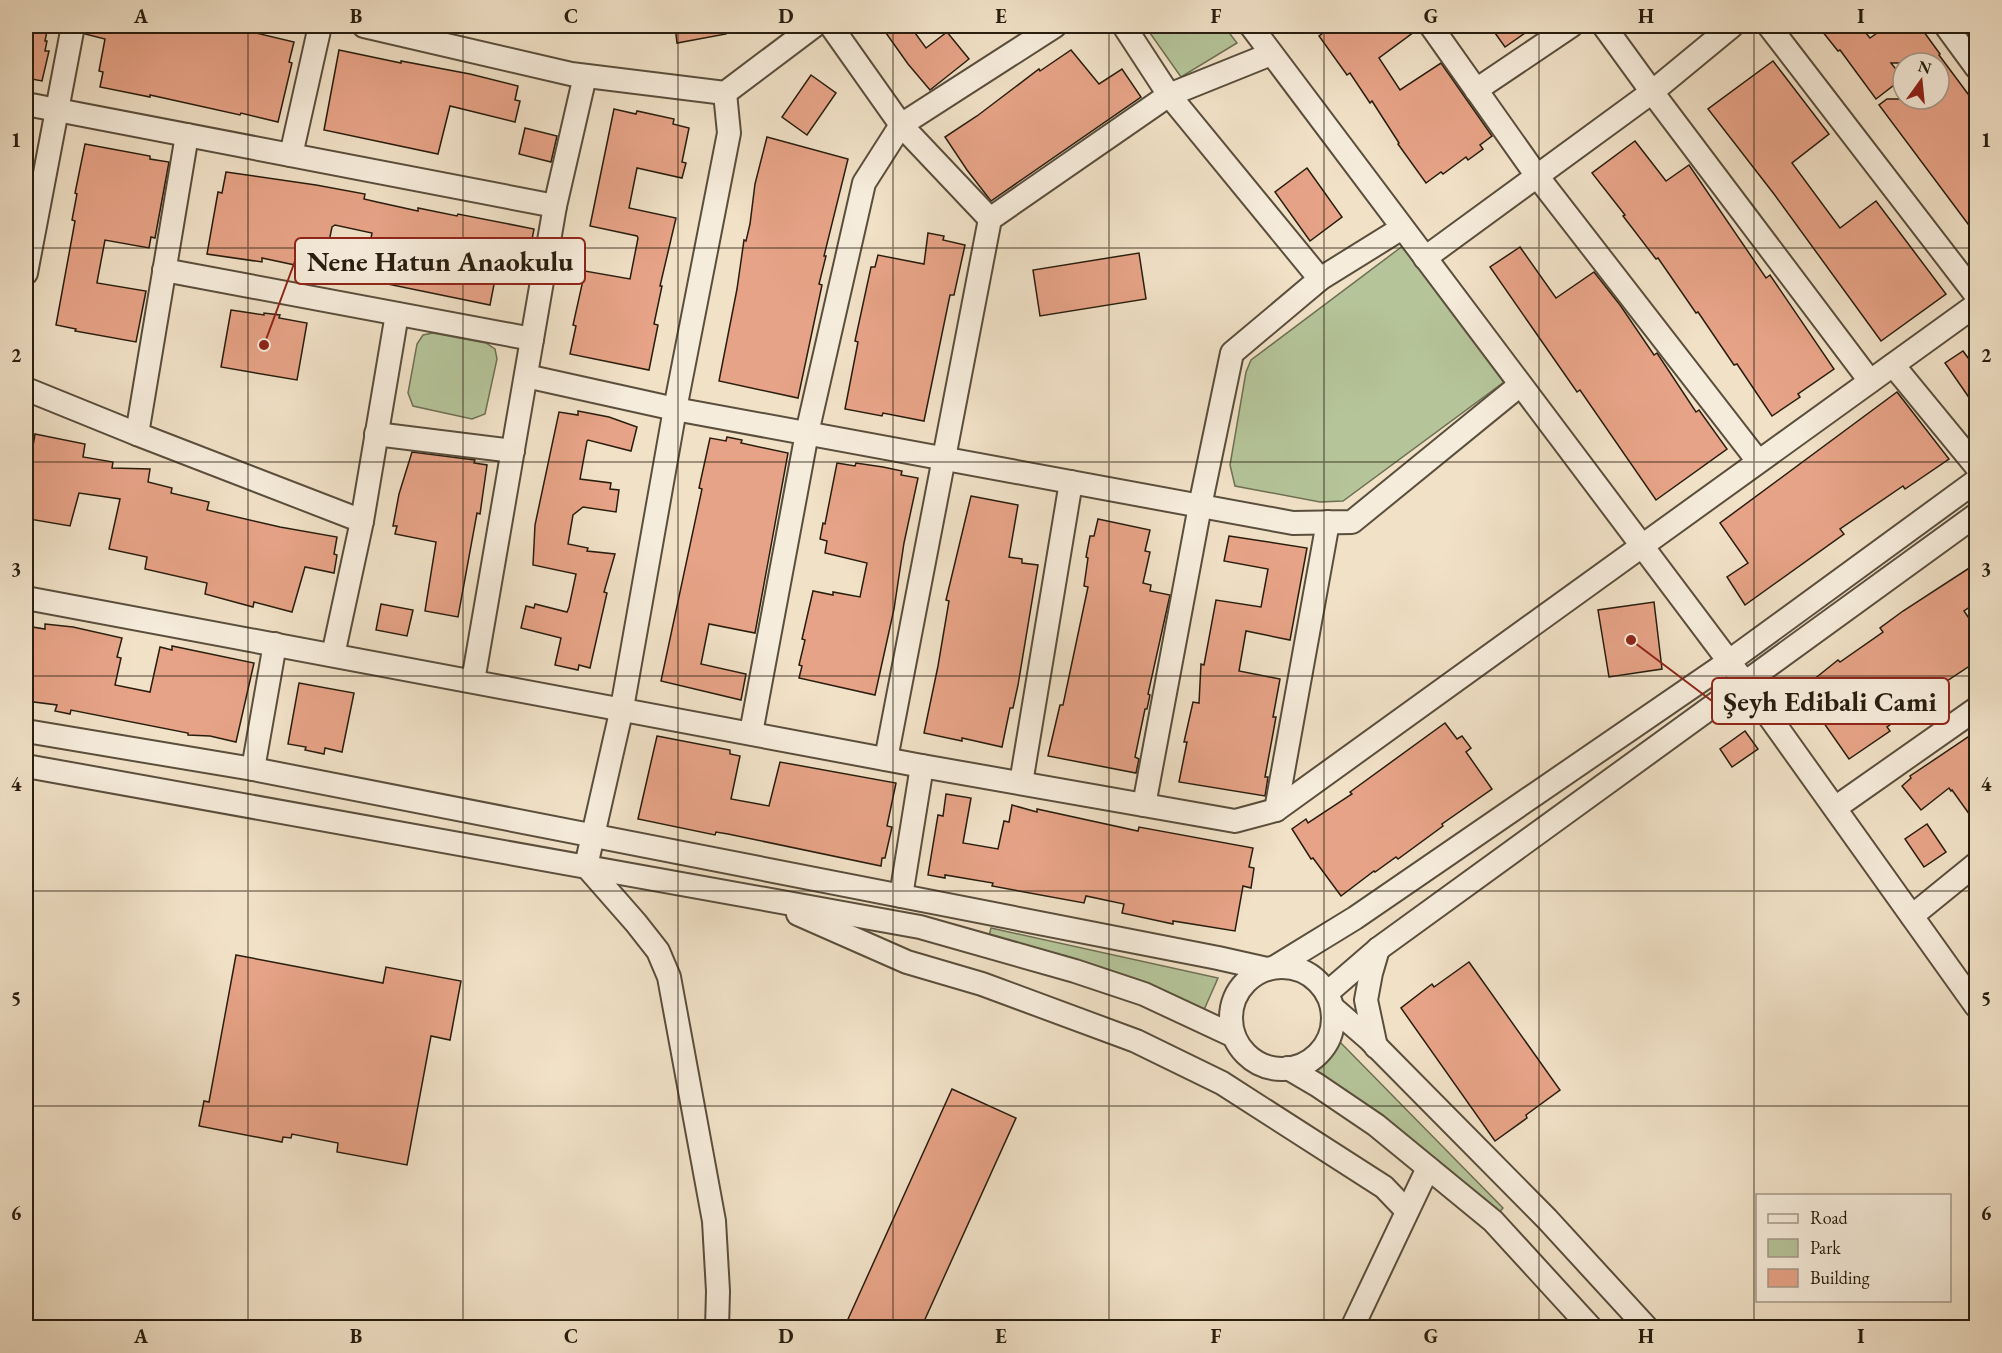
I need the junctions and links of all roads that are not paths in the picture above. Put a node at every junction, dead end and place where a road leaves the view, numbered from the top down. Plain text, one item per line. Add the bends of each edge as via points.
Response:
1 (73, 26) edge
2 (320, 26) edge
3 (364, 26) edge
4 (814, 26) edge
5 (831, 26) edge
6 (1055, 26) edge
7 (1124, 26) edge
8 (1251, 26) edge
9 (1431, 26) edge
10 (1571, 26) edge
11 (1604, 26) edge
12 (1732, 26) edge
13 (1769, 26) edge
14 (1946, 26) edge
15 (1271, 54) junction
16 (1977, 67) edge
17 (585, 76) junction
18 (1476, 90) junction
19 (1652, 92) junction
20 (725, 93) junction
21 (1169, 95) junction
22 (26, 104) edge
23 (56, 110) junction
24 (901, 125) junction
25 (187, 135) junction
26 (291, 155) junction
27 (1537, 176) junction
28 (555, 206) junction
29 (990, 219) junction
30 (1402, 228) junction
31 (28, 242) edge
32 (1425, 258) junction
33 (164, 270) junction
34 (26, 273) edge
35 (1320, 279) junction
36 (1977, 295) edge
37 (1977, 305) edge
38 (397, 314) junction
39 (532, 339) junction
40 (1893, 365) junction
41 (526, 376) junction
42 (1870, 381) junction
43 (1520, 386) junction
44 (26, 389) edge
45 (675, 409) junction
46 (807, 433) junction
47 (137, 434) junction
48 (376, 434) junction
49 (513, 451) junction
50 (945, 459) junction
51 (1758, 461) junction
52 (1977, 466) edge
53 (1977, 481) edge
54 (1071, 482) junction
55 (1200, 506) junction
56 (1977, 515) edge
57 (362, 521) junction
58 (1328, 522) junction
59 (1641, 546) junction
60 (26, 598) edge
61 (275, 644) junction
62 (333, 655) junction
63 (1728, 662) junction
64 (473, 681) junction
65 (1746, 684) junction
66 (622, 708) junction
67 (1977, 709) edge
68 (26, 731) edge
69 (751, 733) junction
70 (886, 759) junction
71 (922, 766) junction
72 (28, 769) edge
73 (253, 769) junction
74 (1021, 783) junction
75 (1144, 805) junction
76 (1835, 808) junction
77 (1276, 810) junction
78 (594, 836) junction
79 (1977, 864) edge
80 (586, 866) junction
81 (901, 896) junction
82 (764, 899) junction
83 (1912, 915) junction
84 (1378, 949) junction
85 (1271, 968) junction
86 (1329, 1000) junction
87 (1977, 1006) edge
88 (1234, 1036) junction
89 (1376, 1047) junction
90 (1288, 1068) junction
91 (1428, 1168) junction
92 (1407, 1211) junction
93 (717, 1328) edge
94 (1352, 1328) edge
95 (1591, 1328) edge
96 (1647, 1328) edge

1 - 23 street
2 - 26 street
3 - 17 street
4 - 20 street
5 - 24 street
6 - 24 street
7 - 21 street
8 - 15 street
9 - 18 street
10 - 18 street
11 - 19 street
12 - 19 street
13 - 36 street
14 - 16 street
15 - 21 street
15 - 30 street
17 - 20 street
17 - 28 street
18 - 27 street
19 - 27 street
19 - 42 street
20 - 45 street via 729,133
21 - 29 street
21 - 35 street
22 - 23 street
23 - 25 street
23 - 31 street
24 - 29 street
24 - 46 street via 864,183
25 - 26 street
25 - 33 street
26 - 28 street
27 - 32 street
27 - 51 street
28 - 39 street
29 - 50 street
30 - 32 street
30 - 35 street
31 - 34 street
32 - 43 street
33 - 38 street
33 - 47 street
35 - 55 street via 1232,353
37 - 40 street
38 - 39 street
38 - 48 street
39 - 41 street
40 - 42 street
40 - 52 street
41 - 45 street
41 - 49 street
42 - 51 street
43 - 58 street via 1352,522
43 - 59 street
44 - 47 street
45 - 46 street
45 - 66 street
46 - 50 street
46 - 69 street
47 - 57 street
48 - 49 street
48 - 57 street
49 - 64 street
50 - 54 street
50 - 70 street
51 - 59 street
53 - 63 street
54 - 55 street
54 - 74 street
55 - 58 street via 1293,523
55 - 75 street
56 - 65 street
57 - 62 street
58 - 77 street
59 - 63 street
59 - 77 street
60 - 61 street
61 - 62 street
61 - 73 street
62 - 64 street
63 - 65 street
63 - 85 street via 1355,918
64 - 66 street
65 - 76 street
65 - 84 street
66 - 69 street
66 - 78 street
67 - 76 street
68 - 73 street
69 - 70 street
70 - 71 street
71 - 74 street
71 - 81 street
72 - 80 street
73 - 78 street
74 - 75 street
75 - 77 street via 1235,821
76 - 83 street
78 - 80 street
78 - 81 street
79 - 83 street
80 - 82 street
80 - 93 street via 658,951 669,977 714,1221
81 - 85 street
82 - 88 street via 920,927 1075,971 1144,994
82 - 92 street via 907,962 982,984 1136,1041 1222,1083 1384,1187
83 - 87 street
84 - 86 street
84 - 89 street via 1366,1000
85 - 86 street via 1291,967 1305,972 1317,981
85 - 88 street via 1247,980 1237,991 1230,1021
86 - 89 street
86 - 90 street via 1333,1023 1322,1050 1311,1060
88 - 90 street via 1252,1060 1267,1067
89 - 96 street via 1547,1219
90 - 91 street via 1376,1125
91 - 92 street
91 - 95 street via 1493,1221
92 - 94 street

